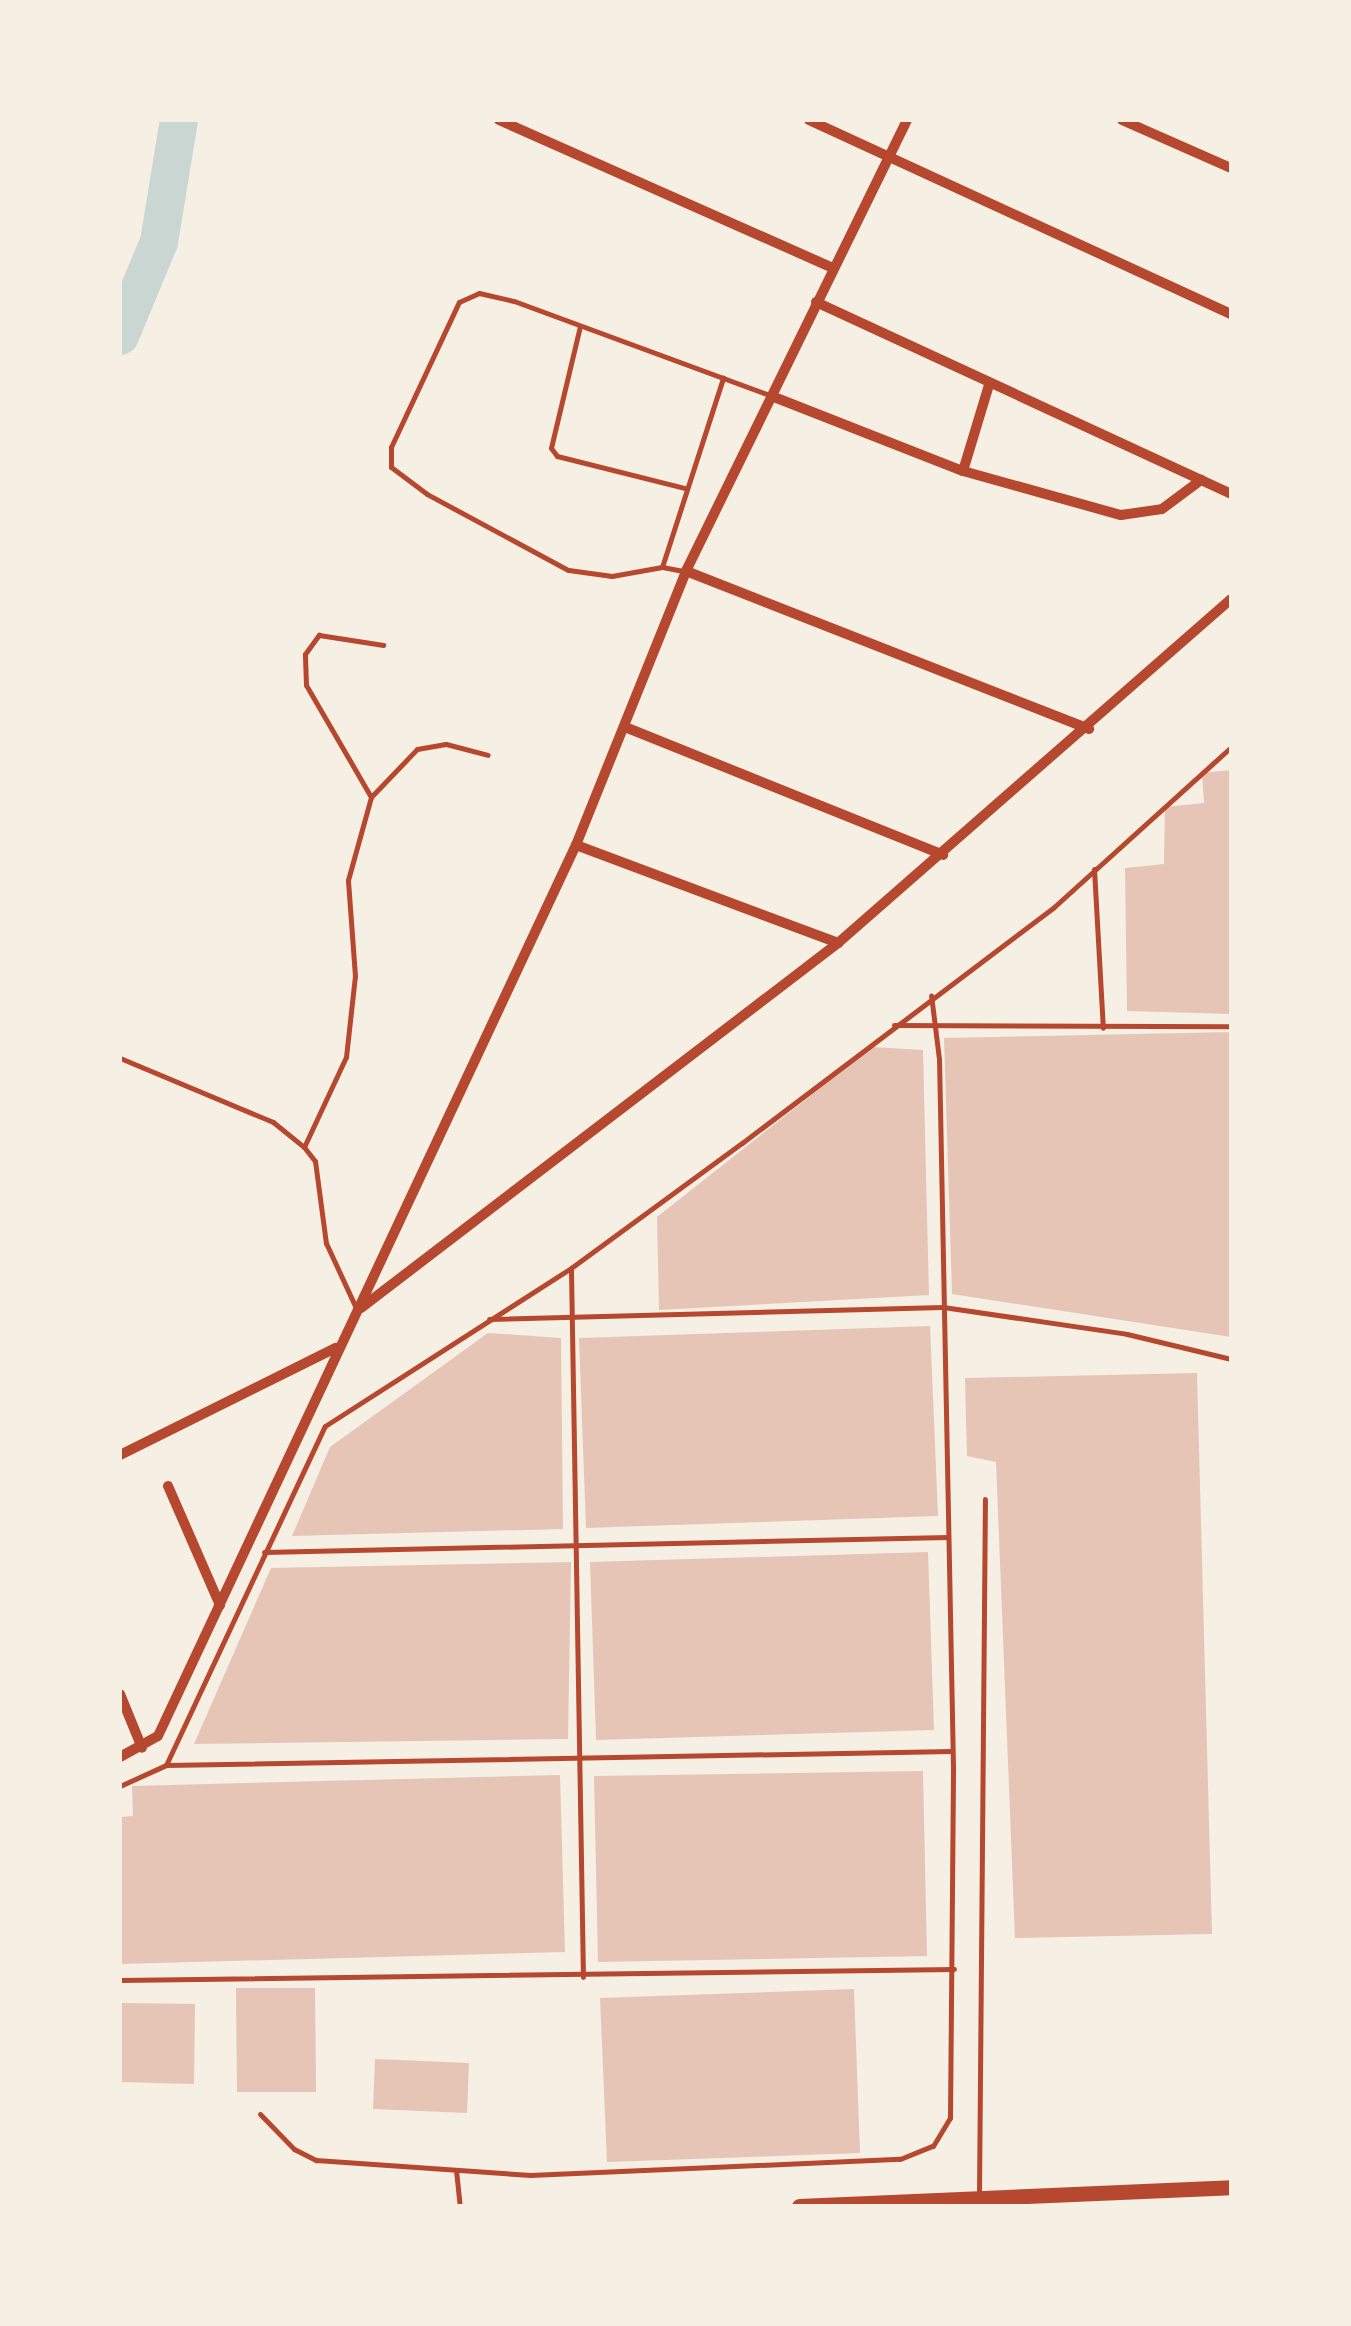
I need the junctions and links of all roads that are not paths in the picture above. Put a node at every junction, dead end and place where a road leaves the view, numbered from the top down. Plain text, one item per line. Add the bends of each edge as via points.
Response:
1 (499, 120) edge
2 (809, 120) edge
3 (907, 120) edge
4 (1122, 120) edge
5 (890, 158) junction
6 (1231, 168) edge
7 (832, 267) junction
8 (816, 302) junction
9 (1231, 314) edge
10 (580, 326) junction
11 (723, 378) junction
12 (989, 385) junction
13 (774, 396) junction
14 (963, 471) junction
15 (1201, 480) junction
16 (684, 488) junction
17 (1231, 494) edge
18 (662, 567) junction
19 (686, 572) junction
20 (1231, 599) edge
21 (382, 645) dead end
22 (625, 727) junction
23 (1089, 729) junction
24 (1231, 747) edge
25 (488, 755) dead end
26 (371, 797) junction
27 (576, 845) junction
28 (943, 855) junction
29 (1094, 869) junction
30 (838, 943) junction
31 (931, 995) junction
32 (892, 1024) junction
33 (1231, 1026) edge
34 (1103, 1028) junction
35 (937, 1030) junction
36 (120, 1058) edge
37 (304, 1147) junction
38 (571, 1268) junction
39 (943, 1308) junction
40 (357, 1310) junction
41 (486, 1319) junction
42 (572, 1319) junction
43 (336, 1348) junction
44 (1231, 1359) edge
45 (120, 1455) edge
46 (168, 1486) dead end
47 (985, 1499) dead end
48 (948, 1537) junction
49 (579, 1544) junction
50 (264, 1552) junction
51 (220, 1606) junction
52 (120, 1694) edge
53 (142, 1748) junction
54 (953, 1751) junction
55 (581, 1753) junction
56 (120, 1757) edge
57 (166, 1765) junction
58 (120, 1786) edge
59 (954, 1969) junction
60 (583, 1977) junction
61 (120, 1980) edge
62 (260, 2114) dead end
63 (456, 2170) junction
64 (1231, 2188) edge
65 (980, 2202) edge
66 (460, 2206) edge
67 (798, 2206) edge

1 - 7 street
2 - 5 street
3 - 5 street
4 - 6 street
5 - 7 street
5 - 9 street
7 - 8 street
8 - 12 street
8 - 13 street
10 - 11 lane
10 - 16 lane via 551,448 558,456
10 - 18 lane via 479,292 459,302 391,447 391,467 427,494 568,570 612,576
11 - 13 lane
11 - 16 lane
12 - 14 street
12 - 15 street
13 - 14 street
13 - 19 street
14 - 15 street via 1132,515 1162,509
15 - 17 street
16 - 18 lane
18 - 19 lane
19 - 22 street
19 - 23 street
20 - 23 street
21 - 26 lane via 319,635 305,654 306,685
22 - 27 street
22 - 28 street
23 - 28 street
24 - 29 lane
25 - 26 lane via 446,744 417,749
26 - 37 lane via 348,880 355,976 346,1057
27 - 30 street
27 - 40 street
28 - 30 street
29 - 31 lane
29 - 34 lane
30 - 40 street
31 - 32 lane
31 - 35 lane
32 - 35 lane
32 - 38 lane
33 - 34 lane
34 - 35 lane
35 - 39 lane
36 - 37 lane via 272,1122
37 - 40 lane via 315,1160 326,1243
38 - 41 lane
38 - 42 lane
39 - 42 lane
39 - 44 lane via 1127,1334
39 - 48 lane
40 - 43 street
41 - 42 lane
41 - 50 lane via 325,1426
42 - 49 lane
43 - 45 street
43 - 51 street
46 - 51 street
47 - 65 lane
48 - 49 lane
48 - 54 lane
49 - 50 lane
49 - 55 lane
50 - 57 lane
51 - 53 street via 158,1736
52 - 53 street
53 - 56 street
54 - 55 lane via 801,1758
54 - 59 lane
55 - 57 lane
55 - 60 lane
57 - 58 lane
59 - 60 lane
59 - 63 lane via 950,2118 933,2146 900,2159 530,2175
60 - 61 lane
62 - 63 lane via 294,2149 316,2160
63 - 66 lane
64 - 65 main road
65 - 67 main road

